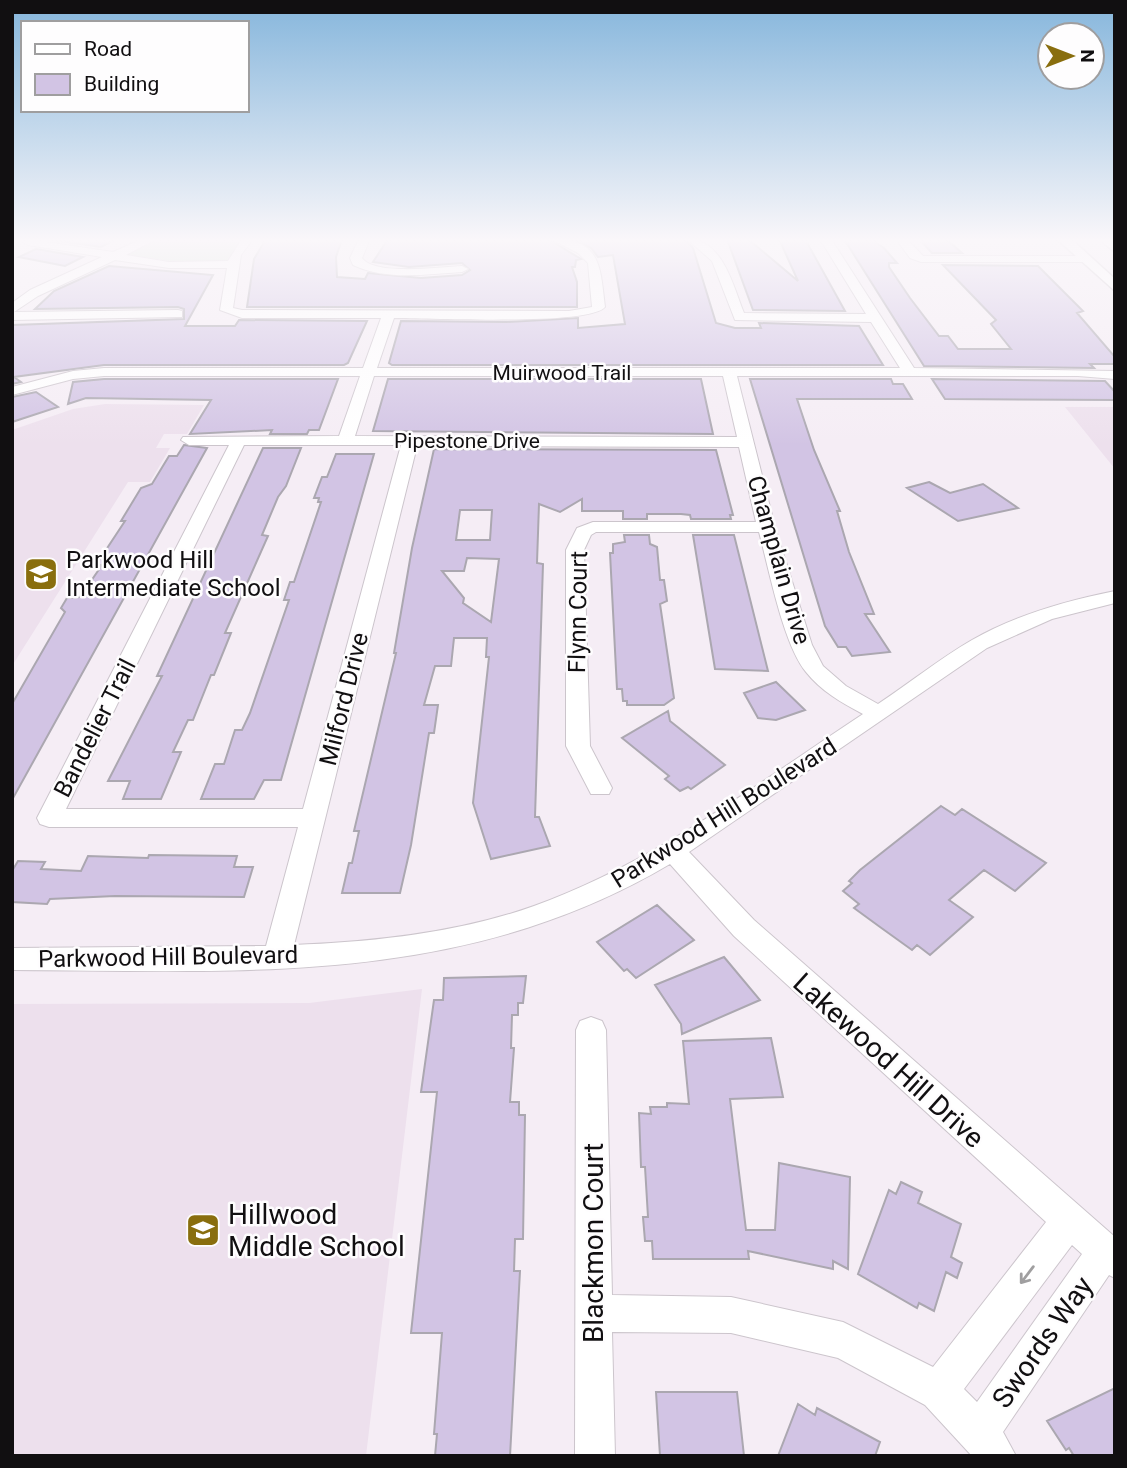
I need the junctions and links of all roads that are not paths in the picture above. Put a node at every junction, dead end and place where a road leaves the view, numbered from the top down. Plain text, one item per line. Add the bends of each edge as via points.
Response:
1 (226, 308) edge
2 (598, 308) edge
3 (735, 308) edge
4 (868, 308) edge
5 (178, 314) dead end
6 (12, 316) edge
7 (388, 316) junction
8 (875, 318) junction
9 (369, 373) junction
10 (729, 373) junction
11 (910, 373) junction
12 (1115, 375) edge
13 (12, 391) edge
14 (189, 440) dead end
15 (239, 440) junction
16 (345, 441) junction
17 (410, 441) junction
18 (745, 442) junction
19 (766, 527) junction
20 (1115, 597) edge
21 (879, 714) junction
22 (600, 788) dead end
23 (313, 818) junction
24 (673, 851) junction
25 (277, 957) junction
26 (12, 958) edge
27 (591, 1030) dead end
28 (1069, 1221) junction
29 (1110, 1256) edge
30 (593, 1313) junction
31 (939, 1391) junction
32 (988, 1444) edge
33 (594, 1456) edge

1 - 7 street via 232,312
2 - 7 street via 590,313
3 - 8 street via 739,317
4 - 8 street
5 - 6 street
7 - 9 street
8 - 11 street
9 - 10 street, Muirwood Trail
9 - 13 street, Muirwood Trail via 104,372
9 - 16 street
10 - 11 street, Muirwood Trail
10 - 18 street, Champlain Drive
11 - 12 street, Muirwood Trail
14 - 15 street, Pipestone Drive
15 - 16 street, Pipestone Drive
15 - 23 street, Bandelier Trail via 50,818
16 - 17 street, Pipestone Drive
17 - 18 street, Pipestone Drive
17 - 23 street, Milford Drive
18 - 19 street, Champlain Drive
19 - 21 street, Champlain Drive via 797,630 814,669 838,691
19 - 22 street, Flynn Court via 593,527 583,532 575,550 578,746
20 - 21 street, Parkwood Hill Boulevard via 1050,612 980,644
21 - 24 street, Parkwood Hill Boulevard
23 - 25 street, Milford Drive
24 - 25 street, Parkwood Hill Boulevard via 605,888 519,922 445,941
24 - 28 street, Lakewood Hill Drive via 744,928
25 - 26 street, Parkwood Hill Boulevard
27 - 30 street, Blackmon Court
28 - 29 street, Lakewood Hill Drive
28 -> 31 street, Swords Way
29 - 32 street, Swords Way
30 - 31 street via 743,1318 842,1341
30 - 33 street, Blackmon Court
31 - 32 street

